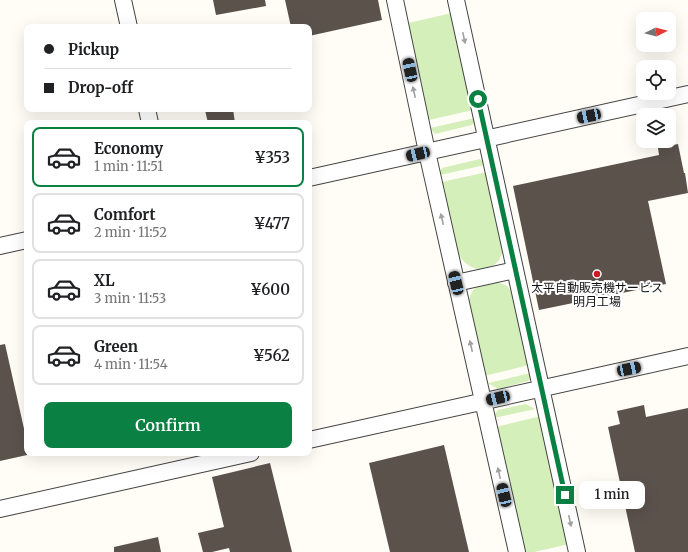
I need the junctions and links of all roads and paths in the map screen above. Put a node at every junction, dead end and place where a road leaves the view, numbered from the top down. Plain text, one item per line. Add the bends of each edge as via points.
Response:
1 (123, 0) edge
2 (395, 0) edge
3 (456, 0) edge
4 (128, 24) edge
5 (688, 94) edge
6 (486, 139) junction
7 (427, 152) junction
8 (312, 177) edge
9 (24, 241) edge
10 (0, 246) edge
11 (515, 270) junction
12 (456, 283) junction
13 (688, 356) edge
14 (542, 388) junction
15 (483, 401) junction
16 (312, 439) edge
17 (238, 456) edge
18 (0, 509) edge
19 (517, 552) edge
20 (577, 552) edge

1 - 4 street
7 -> 2 street
3 -> 6 street
5 - 6 street
6 - 7 street
6 - 11 street
7 - 8 street
12 -> 7 street
9 - 10 street
11 - 12 street
11 - 14 street
15 -> 12 street
13 - 14 street
14 - 15 street
14 -> 20 street
15 - 16 street
19 -> 15 street
17 - 18 street

